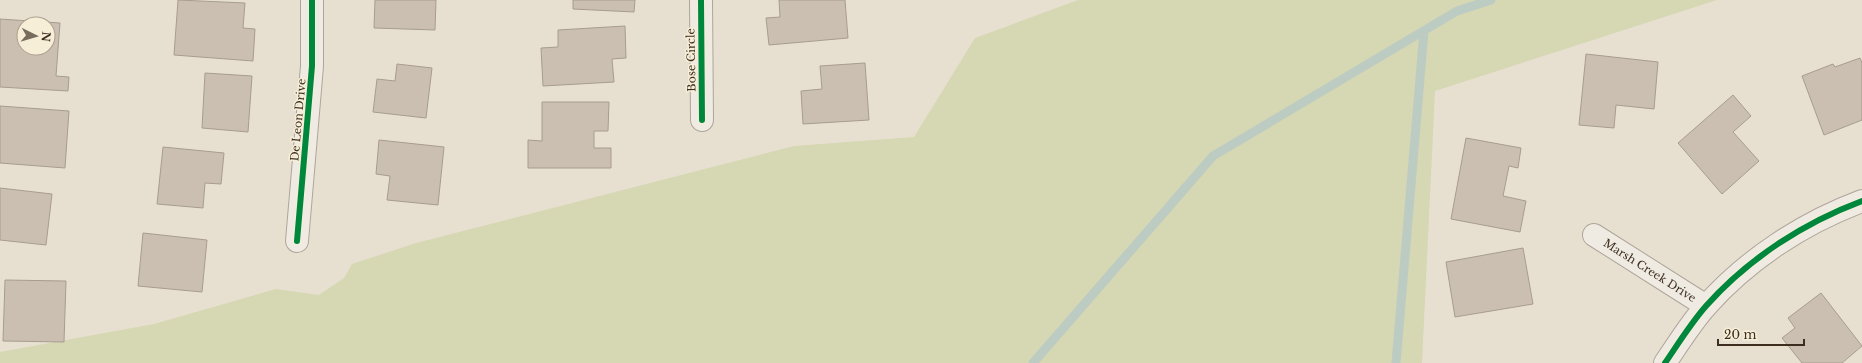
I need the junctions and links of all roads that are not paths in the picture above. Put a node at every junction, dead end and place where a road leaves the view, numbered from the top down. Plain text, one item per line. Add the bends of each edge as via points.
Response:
1 (312, 0) edge
2 (701, 0) edge
3 (702, 120) dead end
4 (1862, 201) edge
5 (1594, 235) dead end
6 (297, 241) dead end
7 (1706, 306) junction
8 (1665, 363) edge

1 - 6 street, De Leon Drive via 312,66
2 - 3 street, Bose Circle
4 - 7 street, Marsh Creek Drive via 1805,227 1769,250 1736,276
5 - 7 street, Marsh Creek Drive
7 - 8 street, Marsh Creek Drive

